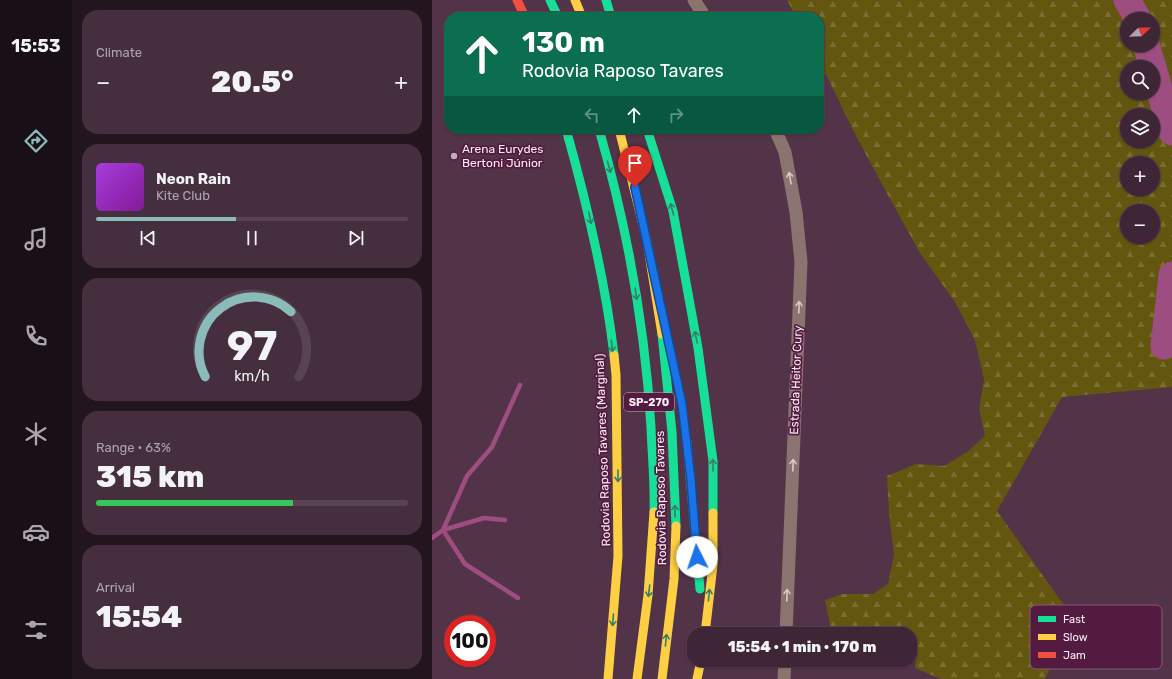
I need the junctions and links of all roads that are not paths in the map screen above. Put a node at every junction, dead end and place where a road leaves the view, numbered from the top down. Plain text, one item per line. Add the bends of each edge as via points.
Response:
1 (517, 0) edge
2 (550, 0) edge
3 (575, 0) edge
4 (606, 0) edge
5 (694, 0) edge
6 (523, 12) edge
7 (556, 12) edge
8 (580, 12) edge
9 (610, 12) edge
10 (702, 12) edge
11 (567, 134) edge
12 (600, 134) edge
13 (621, 134) edge
14 (649, 134) edge
15 (777, 134) edge
16 (653, 274) junction
17 (675, 373) dead end
18 (686, 434) dead end
19 (703, 627) edge
20 (705, 627) edge
21 (786, 627) edge
22 (700, 667) edge
23 (785, 667) edge
24 (608, 679) edge
25 (638, 679) edge
26 (662, 679) edge
27 (697, 679) edge
28 (784, 679) edge

1 - 6 highway
2 - 7 highway
3 - 8 highway
4 - 9 highway
5 - 10 street
11 -> 24 highway, Rodovia Raposo Tavares (Marginal) / SP-270 via 589,212 608,305 616,375 618,556
12 -> 25 highway, Rodovia Raposo Tavares / SP-270 via 620,208 634,279 650,419 654,509 651,576
13 - 16 highway, Rodovia Raposo Tavares / SP-270 via 632,172
20 -> 14 highway via 713,565 713,461 698,348 673,211
21 -> 15 street, Estrada Heitor Cury via 801,262 796,212 785,152
16 - 17 highway
26 -> 16 highway, Rodovia Raposo Tavares / SP-270 via 675,565 674,472 668,376
18 - 19 highway
22 - 27 highway
23 - 28 street

